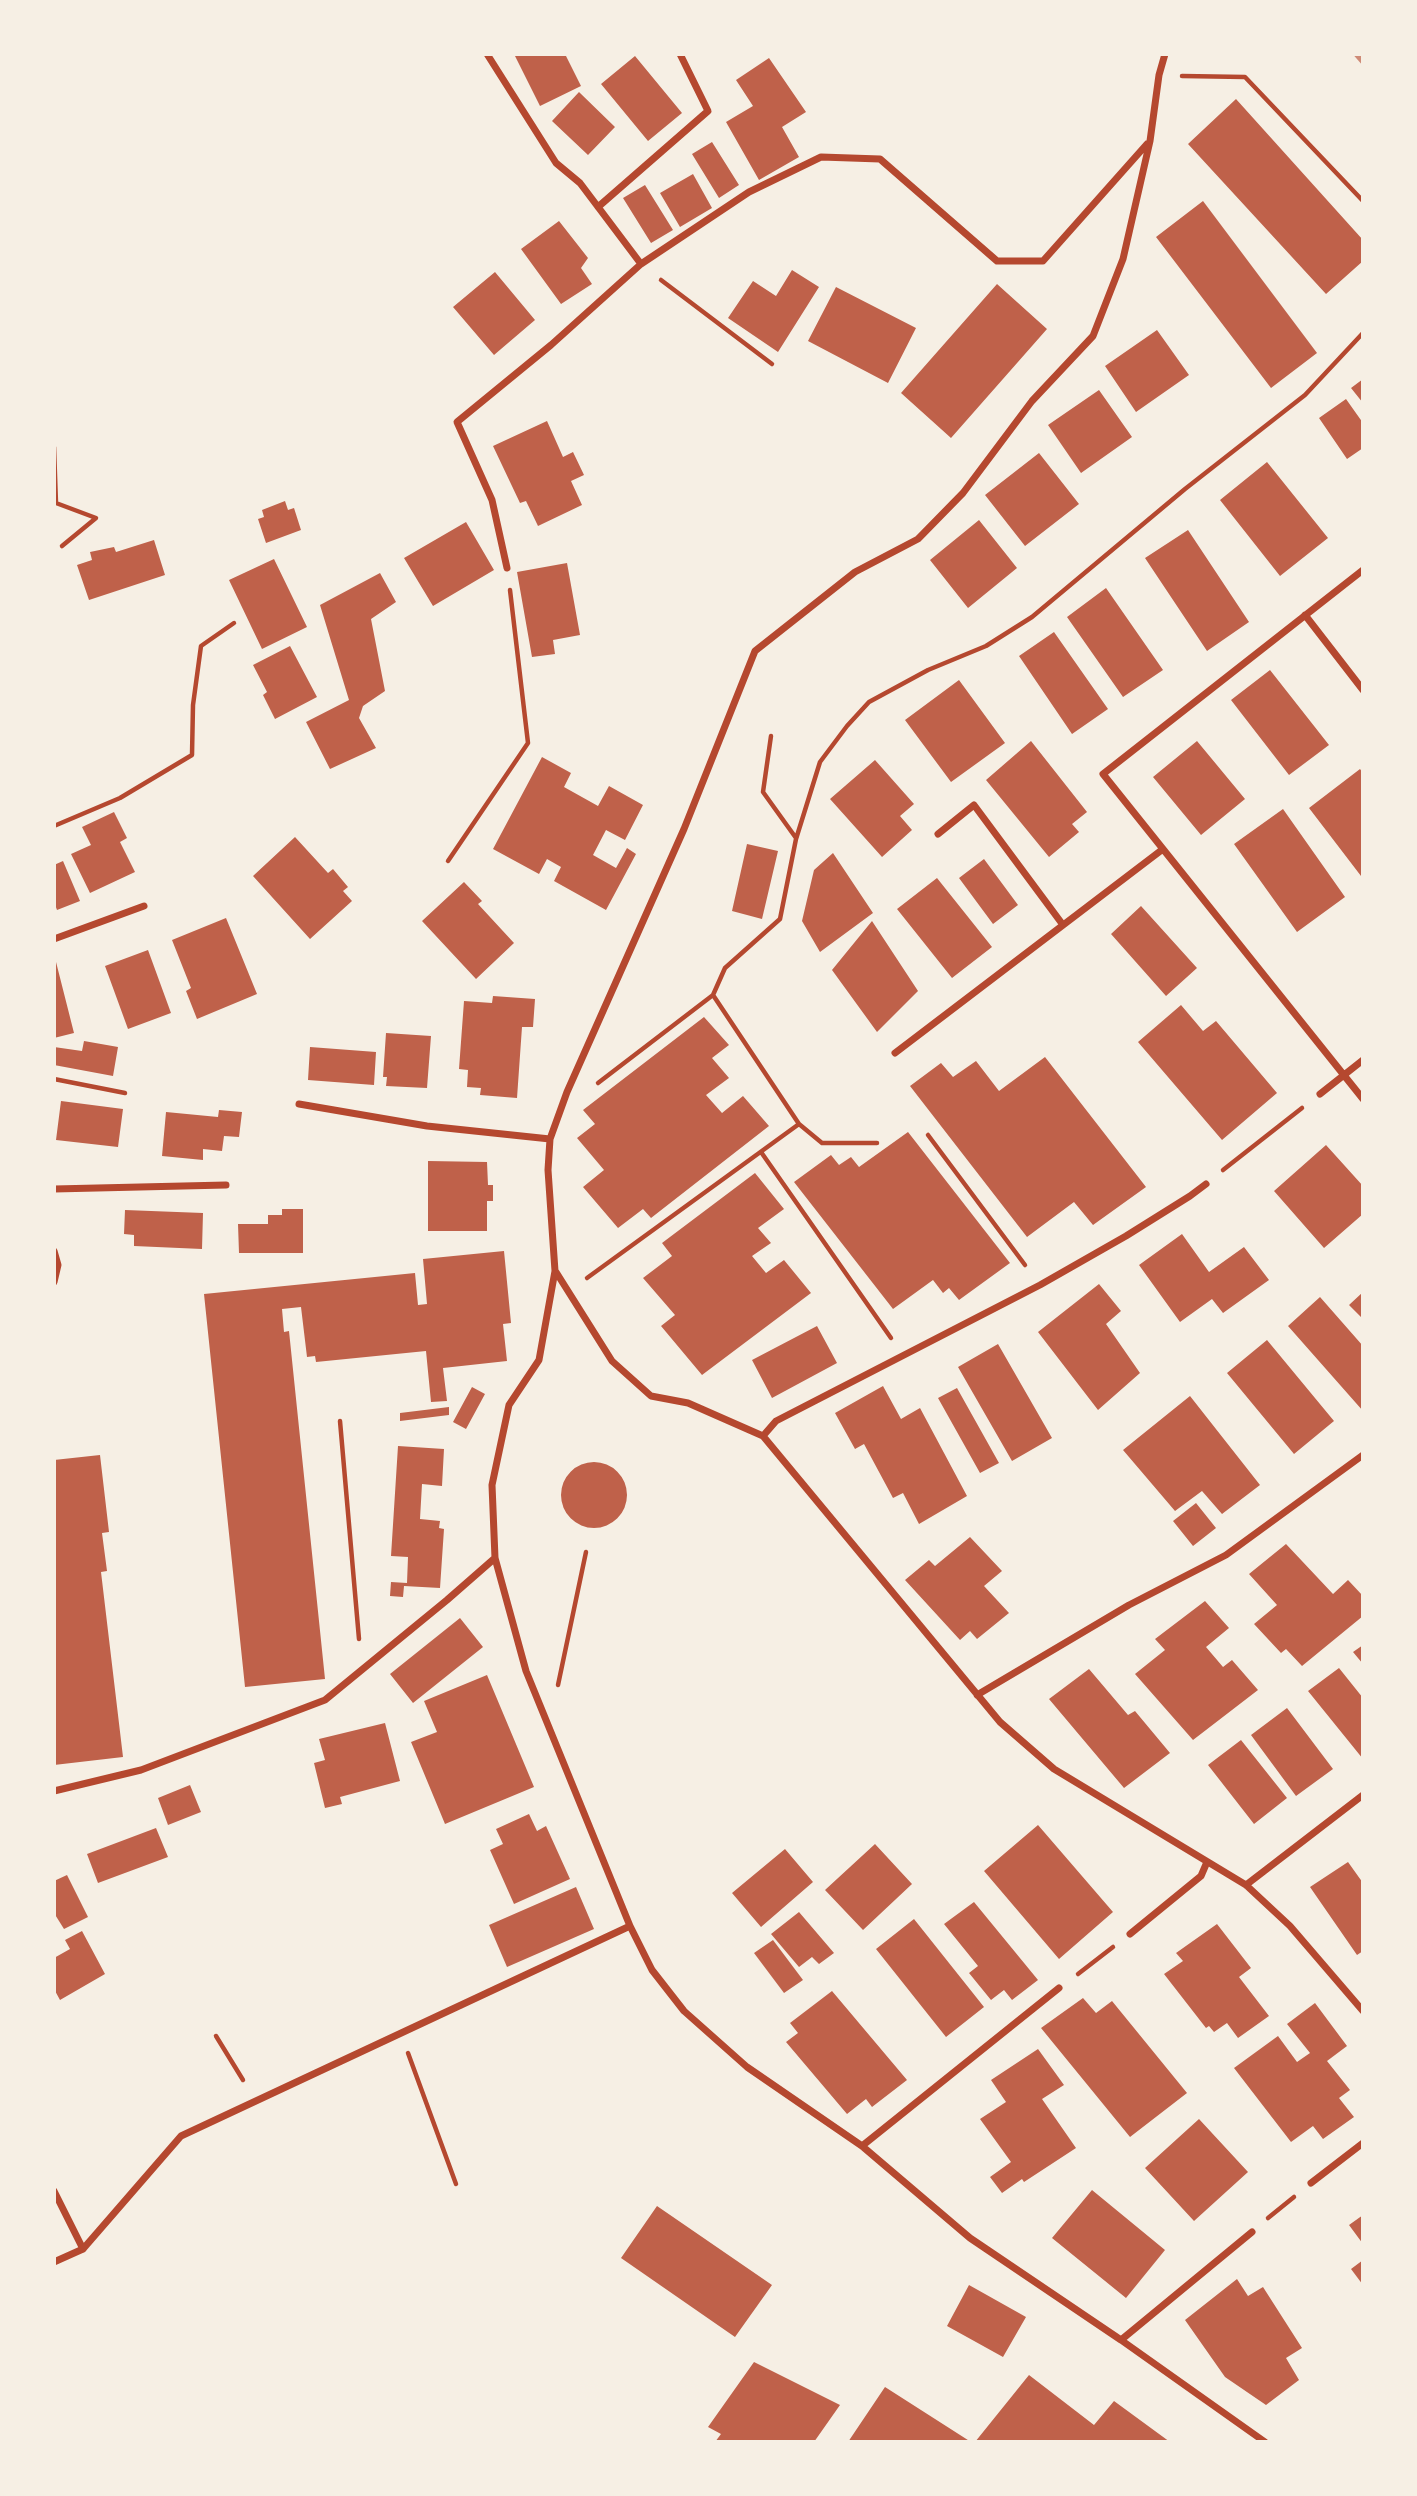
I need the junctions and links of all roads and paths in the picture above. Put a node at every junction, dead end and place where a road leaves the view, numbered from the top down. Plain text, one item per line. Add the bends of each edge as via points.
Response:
1 (487, 54) edge
2 (680, 54) edge
3 (1165, 54) edge
4 (1159, 75) junction
5 (1150, 141) junction
6 (1363, 201) edge
7 (598, 207) junction
8 (641, 264) junction
9 (1363, 332) edge
10 (772, 364) dead end
11 (54, 447) edge
12 (62, 546) dead end
13 (507, 568) joint
14 (1363, 570) edge
15 (1305, 615) junction
16 (234, 623) dead end
17 (1363, 690) edge
18 (771, 736) dead end
19 (54, 826) edge
20 (938, 834) dead end
21 (796, 839) junction
22 (1163, 849) junction
23 (447, 861) dead end
24 (144, 906) dead end
25 (1063, 925) junction
26 (54, 939) edge
27 (713, 995) junction
28 (895, 1054) dead end
29 (1363, 1060) edge
30 (1344, 1075) junction
31 (54, 1079) edge
32 (567, 1092) junction
33 (125, 1093) dead end
34 (1320, 1094) joint
35 (1363, 1099) edge
36 (299, 1104) dead end
37 (799, 1124) junction
38 (928, 1135) dead end
39 (550, 1139) junction
40 (877, 1143) dead end
41 (761, 1152) junction
42 (1206, 1184) joint
43 (226, 1185) dead end
44 (54, 1189) edge
45 (54, 1251) edge
46 (555, 1271) junction
47 (54, 1282) edge
48 (1040, 1285) junction
49 (569, 1292) junction
50 (903, 1356) junction
51 (340, 1421) dead end
52 (763, 1436) junction
53 (1363, 1455) edge
54 (586, 1552) dead end
55 (495, 1558) junction
56 (351, 1678) junction
57 (978, 1695) junction
58 (550, 1727) junction
59 (54, 1791) edge
60 (1363, 1795) edge
61 (1207, 1862) junction
62 (1246, 1885) junction
63 (630, 1926) junction
64 (1130, 1934) joint
65 (1059, 1988) joint
66 (1363, 2011) edge
67 (401, 2033) junction
68 (216, 2036) dead end
69 (256, 2101) junction
70 (1363, 2143) edge
71 (862, 2146) junction
72 (1311, 2183) joint
73 (456, 2184) dead end
74 (54, 2191) edge
75 (1252, 2232) joint
76 (83, 2249) junction
77 (54, 2262) edge
78 (1121, 2340) junction
79 (1265, 2442) edge

1 - 7 street via 556,163 580,183
2 - 7 street via 708,110
3 - 4 street
4 - 5 street
4 - 6 path via 1245,77
5 - 8 street via 1043,261 997,261 880,159 821,157 749,192
5 - 32 street via 1123,259 1093,337 1032,401 963,493 918,539 855,572 755,651 684,829
7 - 8 street
8 - 10 path
8 - 13 street via 457,422 492,500
9 - 21 path via 1305,395 1185,488 1032,617 985,646 869,702 820,762
11 - 12 path via 56,503 96,518
13 - 23 path via 528,743
14 - 15 street
15 - 17 street
15 - 22 street via 1103,774
16 - 19 path via 201,646 192,755 120,798
18 - 21 path via 763,792
20 - 25 street via 974,805
21 - 27 path via 780,919 725,968
22 - 25 street
22 - 30 street
24 - 26 street
25 - 28 street
27 - 32 path via 600,1081
27 - 37 path
29 - 30 street
30 - 34 street
30 - 35 street
31 - 33 path
32 - 39 street
34 - 42 path
36 - 39 street via 428,1126
37 - 40 path via 822,1143
37 - 41 path
38 - 48 path
39 - 46 street
41 - 49 path
41 - 50 path
42 - 48 street
43 - 44 street
45 - 47 street via 58,1265
46 - 49 street
46 - 55 street via 539,1360 509,1405 492,1485
48 - 50 street
49 - 52 street via 612,1361 651,1396 688,1403
50 - 52 street via 776,1421
51 - 56 path via 359,1637
52 - 57 street
53 - 57 street via 1226,1555 1129,1605
54 - 58 path
55 - 56 street
55 - 58 street via 526,1671
56 - 59 street via 325,1700 141,1770
57 - 61 street via 1000,1722 1054,1769
58 - 63 street
60 - 62 street
61 - 62 street
61 - 64 street via 1201,1876
62 - 66 street via 1290,1926
63 - 67 street
63 - 71 street via 652,1970 684,2011 747,2067
64 - 65 path
65 - 71 street
67 - 69 street
67 - 73 path
68 - 69 path
69 - 76 street via 181,2136
70 - 72 street
71 - 78 street via 970,2238
72 - 75 path
74 - 76 street
75 - 78 street
76 - 77 street
78 - 79 street

